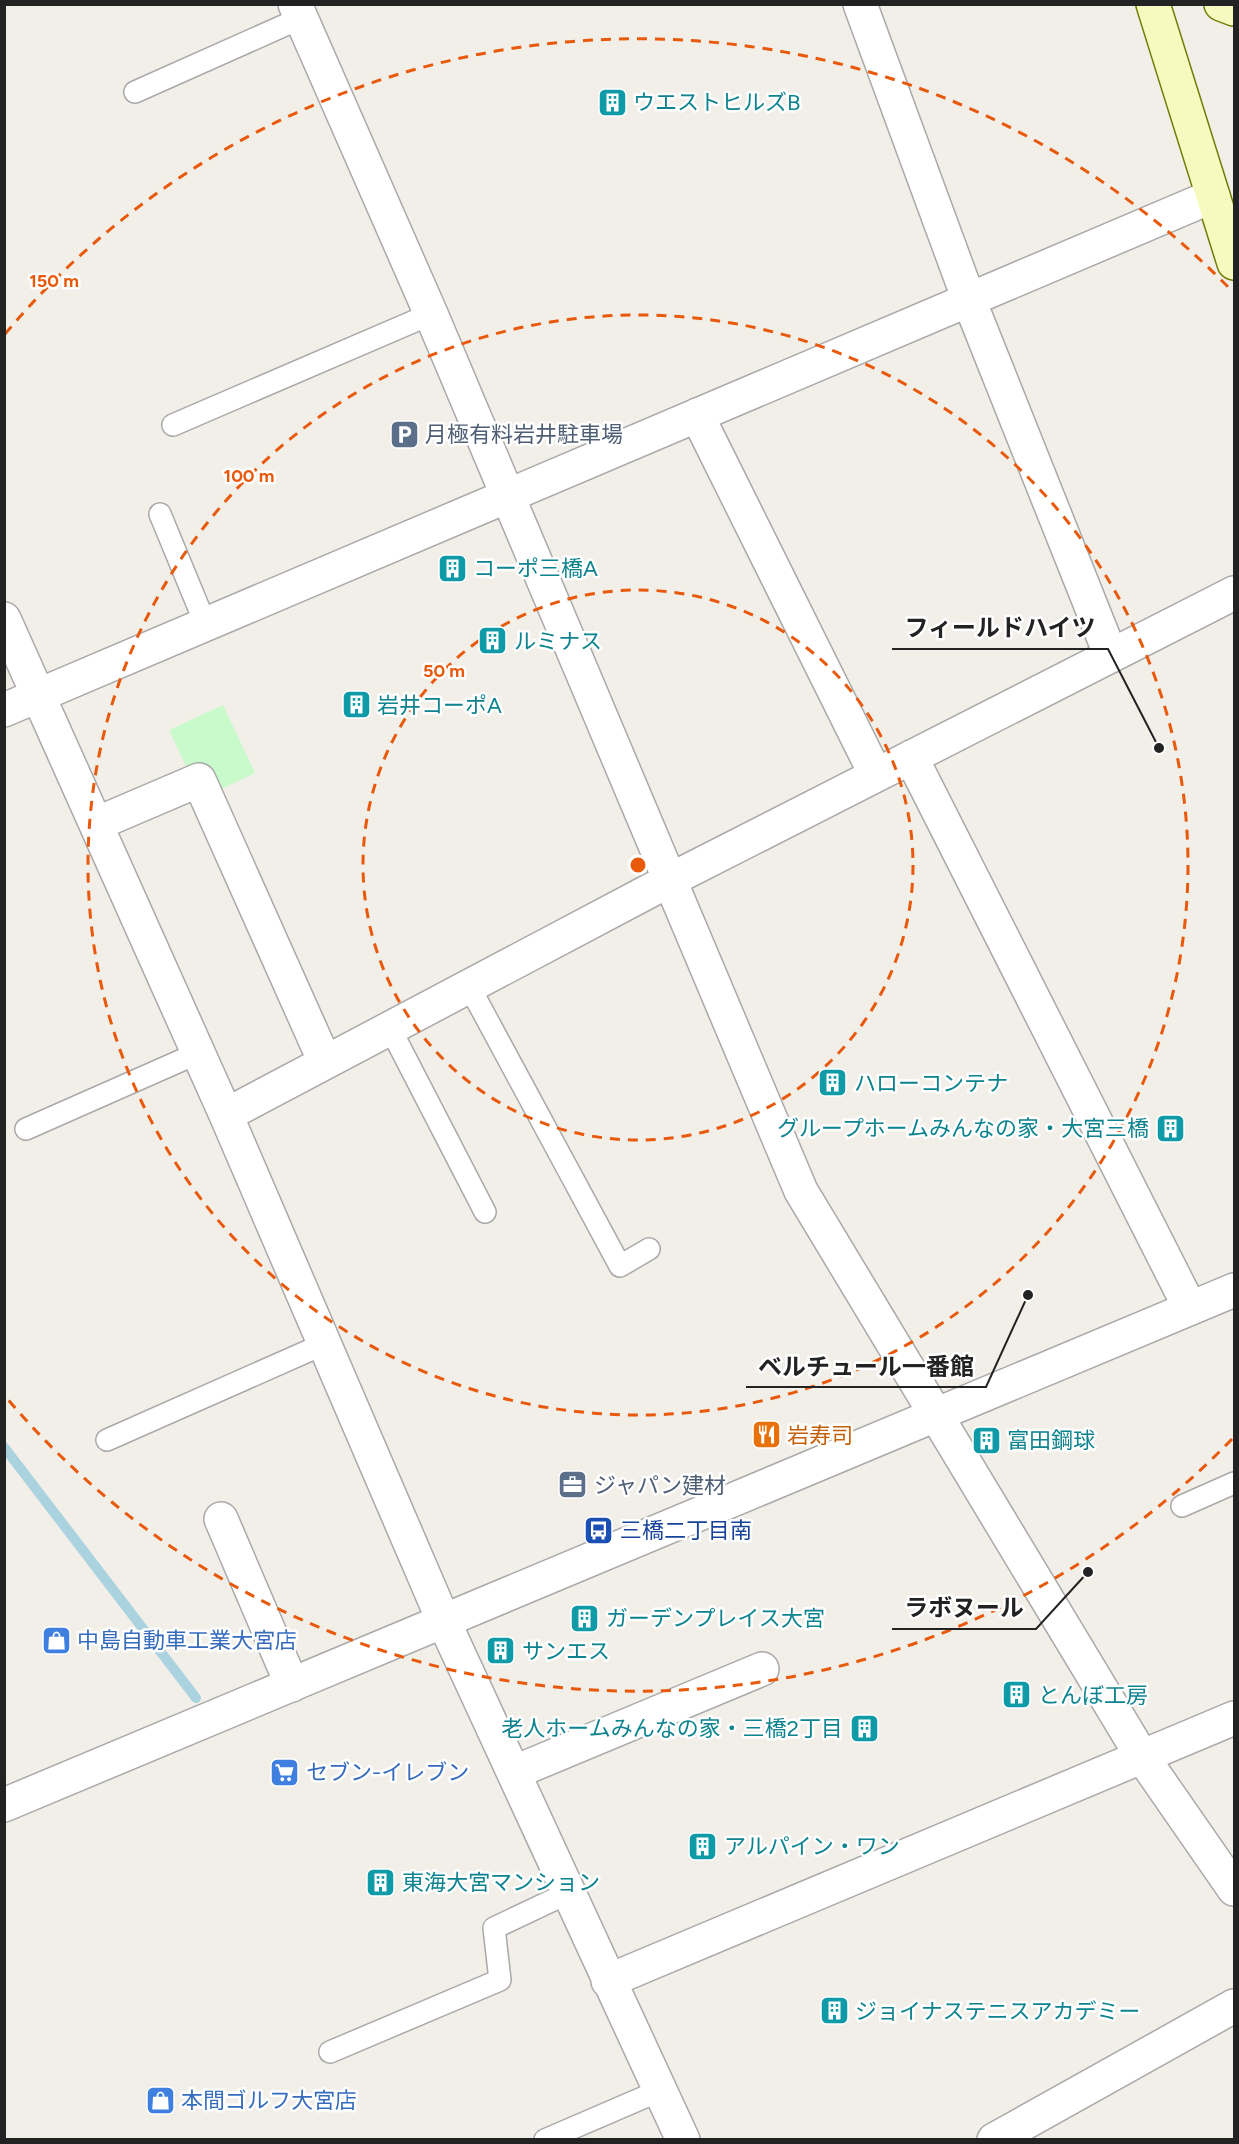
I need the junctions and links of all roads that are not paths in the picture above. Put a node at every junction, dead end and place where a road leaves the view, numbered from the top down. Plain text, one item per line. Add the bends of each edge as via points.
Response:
1 (860, 4) edge
2 (1153, 4) edge
3 (1221, 4) edge
4 (1234, 9) edge
5 (298, 11) edge
6 (135, 92) dead end
7 (1213, 196) junction
8 (1234, 263) edge
9 (969, 300) junction
10 (430, 314) junction
11 (697, 416) junction
12 (172, 424) dead end
13 (506, 497) junction
14 (160, 514) dead end
15 (1234, 593) edge
16 (4, 619) edge
17 (205, 623) junction
18 (1111, 656) junction
19 (39, 695) junction
20 (4, 710) edge
21 (911, 757) junction
22 (876, 775) junction
23 (96, 824) junction
24 (670, 880) junction
25 (469, 986) junction
26 (390, 1028) junction
27 (198, 1053) junction
28 (325, 1062) junction
29 (226, 1114) junction
30 (26, 1129) dead end
31 (485, 1212) dead end
32 (649, 1249) dead end
33 (1234, 1290) edge
34 (1190, 1308) junction
35 (324, 1344) junction
36 (936, 1415) junction
37 (106, 1440) dead end
38 (1234, 1483) edge
39 (1182, 1506) dead end
40 (220, 1519) dead end
41 (444, 1622) junction
42 (762, 1669) dead end
43 (292, 1685) junction
44 (1234, 1718) edge
45 (1142, 1755) junction
46 (515, 1772) junction
47 (4, 1805) edge
48 (1234, 1889) edge
49 (570, 1892) junction
50 (608, 1980) junction
51 (1234, 2006) edge
52 (330, 2052) dead end
53 (661, 2090) junction
54 (545, 2139) edge
55 (683, 2139) edge
56 (994, 2139) edge

1 - 9 street
2 - 7 main road
3 - 4 main road
5 - 6 lane
5 - 10 street
7 - 8 main road
7 - 9 street
9 - 11 street
9 - 18 street
10 - 12 lane
10 - 13 street
11 - 13 street
11 - 22 street
13 - 17 street
13 - 24 street
14 - 17 lane
15 - 18 street
16 - 19 street
17 - 19 street
18 - 21 street
19 - 20 street
19 - 23 street
21 - 22 street
21 - 34 street
22 - 24 street
23 - 27 street
23 - 28 street via 199,780
24 - 25 street
24 - 36 street via 801,1191
25 - 26 street
25 - 32 lane via 620,1266
26 - 28 street
26 - 31 lane
27 - 29 street
27 - 30 lane
28 - 29 street
29 - 35 street
33 - 34 street
34 - 36 street
35 - 37 lane
35 - 41 street
36 - 41 street
36 - 45 street
38 - 39 lane
40 - 43 street
41 - 43 street
41 - 46 street
42 - 46 street
43 - 47 street
44 - 45 street
45 - 48 street
45 - 50 street
46 - 49 street
49 - 50 street
49 - 52 lane via 494,1928 500,1980
50 - 53 street
51 - 56 street
53 - 54 lane
53 - 55 street

